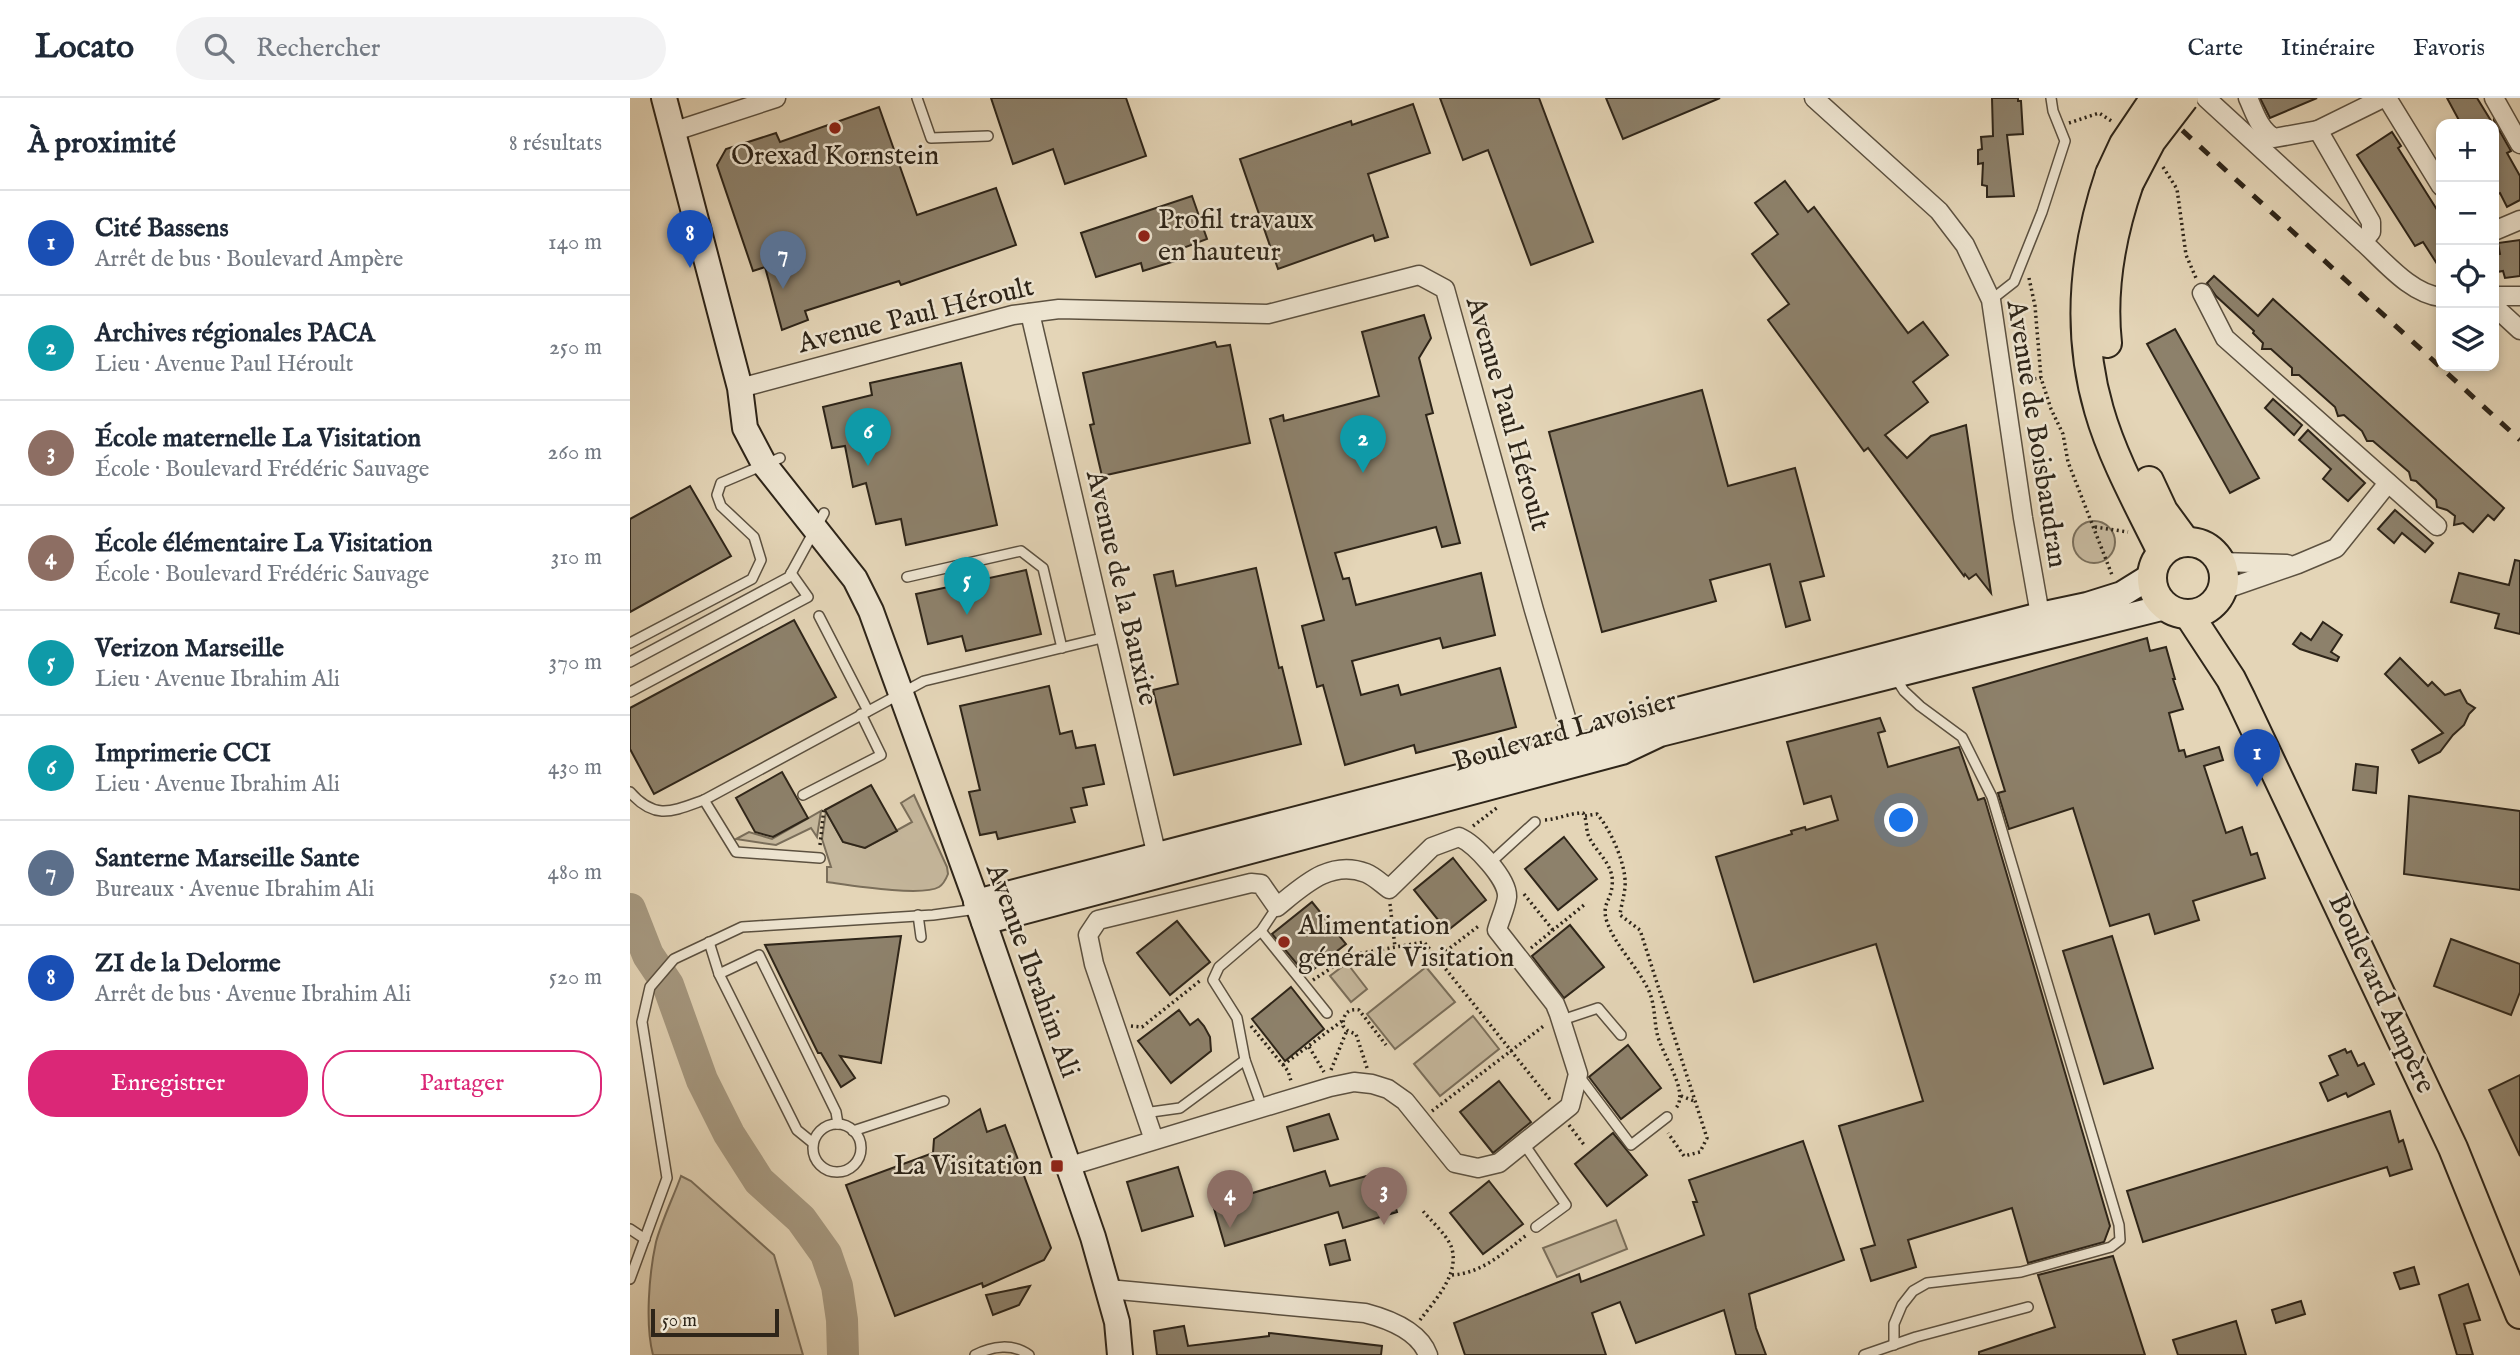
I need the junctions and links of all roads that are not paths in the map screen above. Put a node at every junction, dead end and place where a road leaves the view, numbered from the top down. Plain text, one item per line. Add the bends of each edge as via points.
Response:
1 (664, 98) edge
2 (776, 98) edge
3 (917, 98) edge
4 (1814, 98) edge
5 (2051, 98) edge
6 (2155, 98) edge
7 (2184, 98) edge
8 (2206, 98) edge
9 (2248, 98) edge
10 (2385, 98) edge
11 (2494, 98) edge
12 (2318, 130) junction
13 (671, 132) junction
14 (988, 136) dead end
15 (2520, 144) edge
16 (2120, 178) junction
17 (2438, 182) edge
18 (2520, 220) edge
19 (2499, 229) edge
20 (2363, 243) junction
21 (2202, 293) road end
22 (2499, 296) edge
23 (2520, 296) edge
24 (2436, 297) edge
25 (1991, 300) junction
26 (2496, 308) edge
27 (1030, 313) junction
28 (2520, 330) edge
29 (740, 388) junction
30 (772, 461) junction
31 (2388, 483) junction
32 (821, 521) junction
33 (2437, 526) dead end
34 (2166, 557) junction
35 (2221, 562) junction
36 (2298, 564) junction
37 (791, 573) junction
38 (907, 577) dead end
39 (2220, 596) junction
40 (2177, 610) junction
41 (819, 617) dead end
42 (2042, 625) junction
43 (1106, 637) junction
44 (630, 643) edge
45 (1062, 648) junction
46 (630, 662) edge
47 (1894, 674) junction
48 (2231, 679) junction
49 (630, 692) edge
50 (900, 693) junction
51 (864, 713) junction
52 (1577, 755) junction
53 (630, 792) edge
54 (803, 795) dead end
55 (704, 800) junction
56 (1535, 822) road end
57 (820, 858) road end
58 (1489, 864) junction
59 (1159, 865) junction
60 (1277, 907) junction
61 (980, 911) junction
62 (918, 915) junction
63 (1261, 931) junction
64 (921, 937) dead end
65 (709, 942) junction
66 (719, 974) junction
67 (1326, 1013) dead end
68 (1561, 1017) junction
69 (1621, 1035) dead end
70 (1245, 1060) junction
71 (1578, 1074) junction
72 (944, 1101) dead end
73 (1262, 1107) junction
74 (1144, 1113) junction
75 (1664, 1120) road end
76 (838, 1124) junction
77 (853, 1131) junction
78 (1154, 1140) junction
79 (813, 1143) junction
80 (1524, 1144) junction
81 (1070, 1166) junction
82 (1536, 1227) road end
83 (630, 1229) edge
84 (645, 1239) junction
85 (630, 1279) edge
86 (1108, 1289) junction
87 (2028, 1307) dead end
88 (2520, 1314) edge
89 (1894, 1345) junction
90 (975, 1355) edge
91 (1029, 1355) edge
92 (1120, 1355) edge
93 (1428, 1355) edge
94 (1864, 1355) edge

1 - 13 street, Avenue Ibrahim Ali
2 - 13 street
3 - 14 lane via 932,138
4 - 25 street, Avenue de Boisbaudran via 1939,211 1965,245
5 - 25 lane via 2065,141 2014,282
6 - 16 main road, bridge via 2124,144
7 - 16 main road, bridge
8 - 20 street
9 - 12 street via 2265,133 2274,138
10 - 12 street
10 - 17 street
11 - 15 street
12 - 20 street via 2371,222 2371,232
13 - 29 street, Avenue Ibrahim Ali
16 - 34 main road via 2090,247 2086,335 2099,411
18 - 19 street
20 - 24 street via 2410,284
21 - 31 street via 2225,338
22 - 23 street
25 - 42 street, Avenue de Boisbaudran
26 - 28 street
27 - 29 street, Avenue Paul Héroult
27 - 43 street, Avenue de la Bauxite
27 - 52 street, Avenue Paul Héroult via 1059,309 1268,314 1419,275 1445,289
29 - 30 street, Avenue Ibrahim Ali via 745,429
30 - 32 street, Avenue Ibrahim Ali
30 - 44 lane via 721,483 717,495 721,506 754,537 761,560 752,579
31 - 33 street
31 - 36 street via 2336,548
32 - 37 lane
32 - 50 street, Avenue Ibrahim Ali via 871,611
34 - 35 main road via 2200,543 2213,550
34 - 40 main road via 2155,593
34 - 42 street, Boulevard Lavoisier via 2119,595
35 - 36 street
35 - 39 main road via 2225,576
36 - 39 street
37 - 46 lane
37 - 49 lane via 808,597
38 - 45 lane via 1021,551 1043,568
39 - 40 main road via 2204,611
39 - 48 main road, Boulevard Ampère
40 - 42 street, Boulevard Lavoisier
40 - 48 main road, Boulevard Ampère
41 - 51 lane
42 - 47 street, Boulevard Lavoisier
42 - 52 street, Boulevard Lavoisier via 1651,717
43 - 45 lane
43 - 59 street, Avenue de la Bauxite
45 - 50 lane via 924,681
47 - 52 street, Boulevard Lavoisier via 1660,734 1622,752
47 - 89 lane via 1903,691 1962,737 1992,797 2120,1240 2111,1247 2021,1272 1927,1283 1902,1305 1894,1324
48 - 88 main road, Boulevard Ampère via 2453,1148
50 - 51 lane
50 - 61 street, Avenue Ibrahim Ali
51 - 54 lane via 881,755
51 - 55 lane
52 - 59 street, Boulevard Lavoisier
52 - 59 street, Boulevard Lavoisier via 1499,784
53 - 55 lane via 654,811 670,812
55 - 57 lane via 736,852
56 - 58 lane
58 - 60 street via 1471,842 1459,837 1432,848 1389,889 1366,873 1320,873
58 - 68 street via 1505,883 1507,896 1497,930
59 - 61 street, Boulevard Lavoisier
60 - 63 lane
60 - 74 street via 1261,884 1251,883 1098,920 1088,935
61 - 62 lane
61 - 81 street, Avenue Ibrahim Ali
62 - 64 lane
62 - 65 lane via 742,927
63 - 67 lane
63 - 70 lane via 1219,967 1213,980 1237,1018
65 - 66 lane
65 - 84 lane via 674,959 650,986 642,1021 667,1178
66 - 76 lane via 759,955
66 - 79 lane via 797,1130
68 - 69 lane via 1598,1008
68 - 71 street
70 - 73 lane
70 - 74 lane via 1180,1108
71 - 75 lane via 1630,1145
71 - 80 street via 1570,1106
72 - 77 lane
73 - 78 street
73 - 80 street via 1342,1084 1372,1084 1405,1101 1455,1163 1478,1168 1499,1163
74 - 78 street
76 - 77 lane
76 - 79 lane via 825,1127
77 - 79 lane via 860,1153 844,1171 821,1166
78 - 81 street
80 - 82 lane via 1566,1205
81 - 86 street, Avenue Ibrahim Ali
83 - 84 lane
84 - 85 lane
86 - 92 street, Avenue Ibrahim Ali
86 - 93 street via 1364,1313 1397,1324
87 - 89 lane
89 - 94 lane
90 - 91 lane via 991,1347

